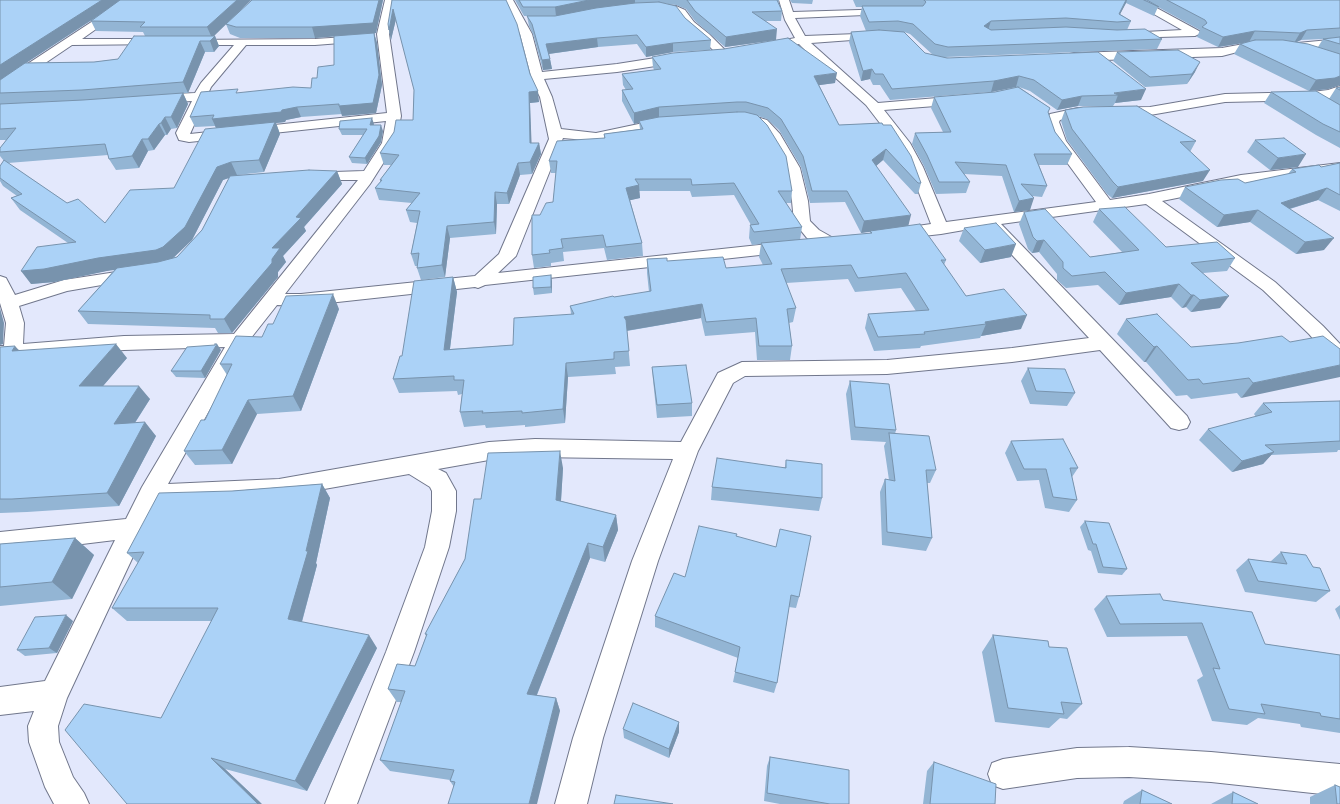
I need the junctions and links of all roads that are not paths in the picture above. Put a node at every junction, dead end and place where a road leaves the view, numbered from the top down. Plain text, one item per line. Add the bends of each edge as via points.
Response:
1 (132, 0) edge
2 (390, 0) edge
3 (508, 0) edge
4 (784, 0) edge
5 (1134, 0) edge
6 (641, 7) edge
7 (899, 11) edge
8 (789, 14) junction
9 (223, 32) dead end
10 (1194, 33) junction
11 (890, 35) edge
12 (1113, 36) edge
13 (383, 37) junction
14 (802, 40) junction
15 (70, 42) junction
16 (167, 42) edge
17 (182, 42) edge
18 (243, 42) junction
19 (1340, 42) edge
20 (1287, 47) junction
21 (755, 49) edge
22 (1236, 49) junction
23 (723, 54) edge
24 (1096, 56) junction
25 (1324, 56) edge
26 (692, 57) edge
27 (1064, 58) edge
28 (1114, 70) edge
29 (537, 76) junction
30 (0, 88) edge
31 (1340, 90) edge
32 (1312, 96) junction
33 (200, 97) junction
34 (1149, 98) dead end
35 (970, 99) edge
36 (141, 101) edge
37 (1329, 106) edge
38 (876, 107) junction
39 (1163, 109) junction
40 (394, 116) junction
41 (731, 118) edge
42 (681, 121) edge
43 (554, 133) junction
44 (1340, 167) edge
45 (369, 175) junction
46 (293, 177) edge
47 (1149, 199) junction
48 (1106, 205) junction
49 (990, 222) junction
50 (941, 229) junction
51 (881, 236) edge
52 (507, 256) junction
53 (150, 272) edge
54 (515, 277) junction
55 (0, 282) edge
56 (478, 282) junction
57 (271, 299) junction
58 (301, 300) junction
59 (10, 303) junction
60 (253, 321) junction
61 (239, 340) junction
62 (1103, 343) junction
63 (6, 352) edge
64 (1340, 357) edge
65 (1178, 422) dead end
66 (687, 451) junction
67 (410, 464) junction
68 (150, 494) junction
69 (134, 528) junction
70 (0, 543) edge
71 (54, 694) junction
72 (0, 701) edge
73 (1003, 774) dead end
74 (1340, 780) edge
75 (73, 804) edge
76 (341, 804) edge
77 (571, 804) edge

1 - 15 street
2 - 13 street
3 - 29 street via 525,21
4 - 8 street
5 - 10 street
6 - 23 street via 676,9
7 - 8 street
8 - 14 street via 796,33
9 - 18 street via 219,37
10 - 12 street
10 - 22 street
11 - 14 street
13 - 18 street via 315,42
13 - 40 street
14 - 21 street
14 - 38 street
15 - 16 street
15 - 30 street
17 - 18 street
18 - 33 street via 205,86
19 - 20 street
20 - 22 street via 1249,46
20 - 25 street
22 - 24 street via 1222,52
24 - 27 street
24 - 28 street
26 - 29 street
29 - 43 street via 546,97
31 - 32 street
32 - 37 street
32 - 39 street via 1225,98
33 - 36 street
33 - 40 street via 183,132 184,137 206,137
34 - 39 street
35 - 38 street
38 - 50 street via 903,143 916,167
39 - 48 street via 1136,112 1081,112 1055,117 1052,122 1059,142
40 - 45 street via 389,143
41 - 54 street via 745,118 762,123 773,134 793,168 802,222 813,234 837,242
42 - 43 street via 659,123 596,137
43 - 52 street via 556,140
44 - 47 street via 1242,180
45 - 46 street
45 - 57 street
47 - 48 street
47 - 64 street via 1269,286 1316,330
48 - 49 street
49 - 50 street
49 - 62 street
50 - 51 street
52 - 54 street
52 - 56 street
53 - 59 street via 64,286
54 - 56 street
55 - 59 street
56 - 58 street
57 - 58 street
57 - 60 street
58 - 60 street
59 - 63 street via 15,323
60 - 61 street
61 - 63 street via 117,344
61 - 68 street
62 - 65 street
62 - 66 street via 887,367 742,369 725,378
66 - 67 street via 535,448 489,451
66 - 77 street via 645,561 588,738
67 - 68 street via 279,488
67 - 76 street via 438,480 444,491 444,511 437,547 400,652
68 - 69 street
69 - 70 street
69 - 71 street
71 - 72 street
71 - 75 street via 43,726 44,742 61,787
73 - 74 street via 1077,763 1130,762

